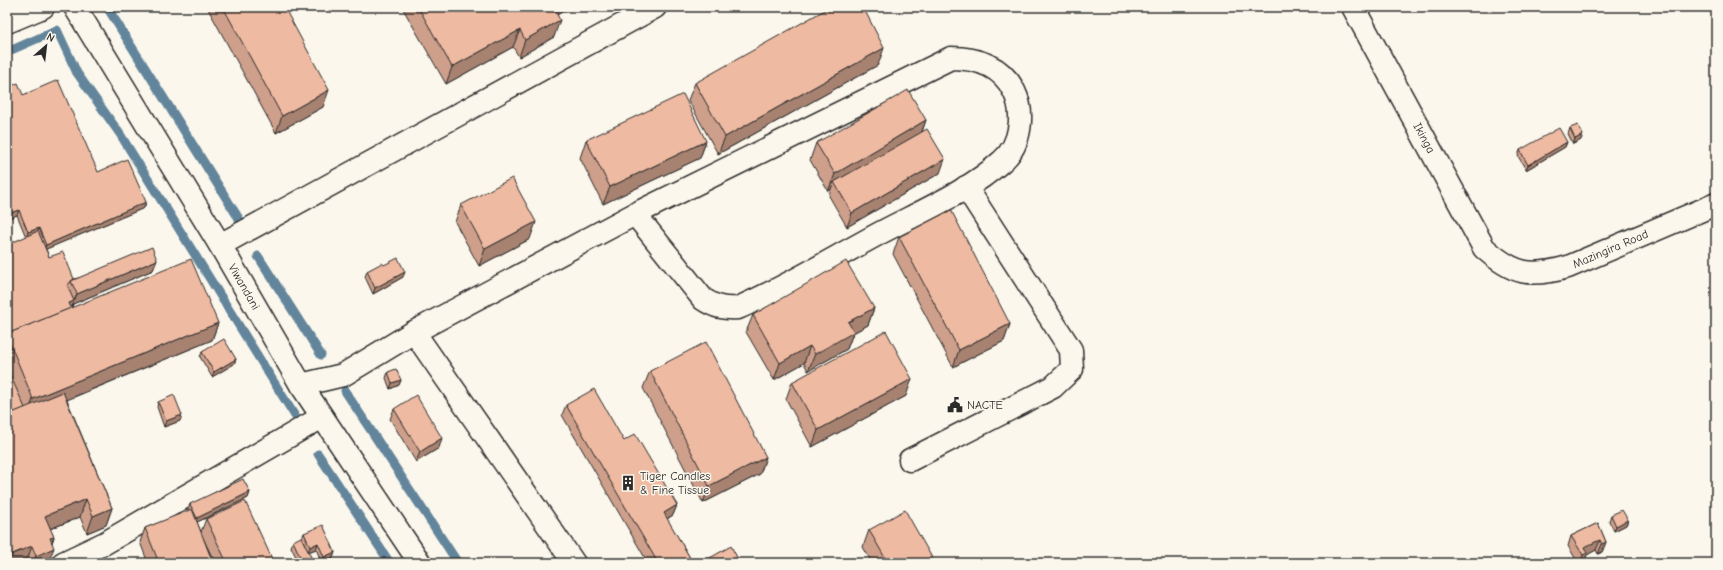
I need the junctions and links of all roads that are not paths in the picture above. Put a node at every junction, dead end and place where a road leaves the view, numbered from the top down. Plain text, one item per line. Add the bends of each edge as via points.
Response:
1 (43, 7) edge
2 (76, 7) edge
3 (655, 7) edge
4 (1353, 7) edge
5 (7, 22) edge
6 (966, 187) junction
7 (1716, 204) edge
8 (635, 214) junction
9 (220, 244) junction
10 (1501, 264) joint
11 (414, 332) junction
12 (301, 385) junction
13 (322, 417) junction
14 (910, 460) dead end
15 (63, 563) edge
16 (420, 563) edge
17 (574, 563) edge

1 - 5 street
2 - 9 street, Viwandani
3 - 9 street
4 - 10 street, Ikinga via 1484,248
6 - 8 street via 738,308 725,309 713,306 703,299
6 - 8 street via 1003,161 1014,146 1020,128 1020,109 1014,91 1003,75 988,64 970,58 951,58
6 - 14 street via 1071,350 1072,369 1053,387
7 - 10 street, Mazingira Road via 1568,267 1546,273 1523,272
8 - 11 street
9 - 12 street, Viwandani
11 - 12 street via 343,375
11 - 17 street
12 - 13 street, Viwandani
13 - 15 street via 105,543
13 - 16 street, Viwandani

